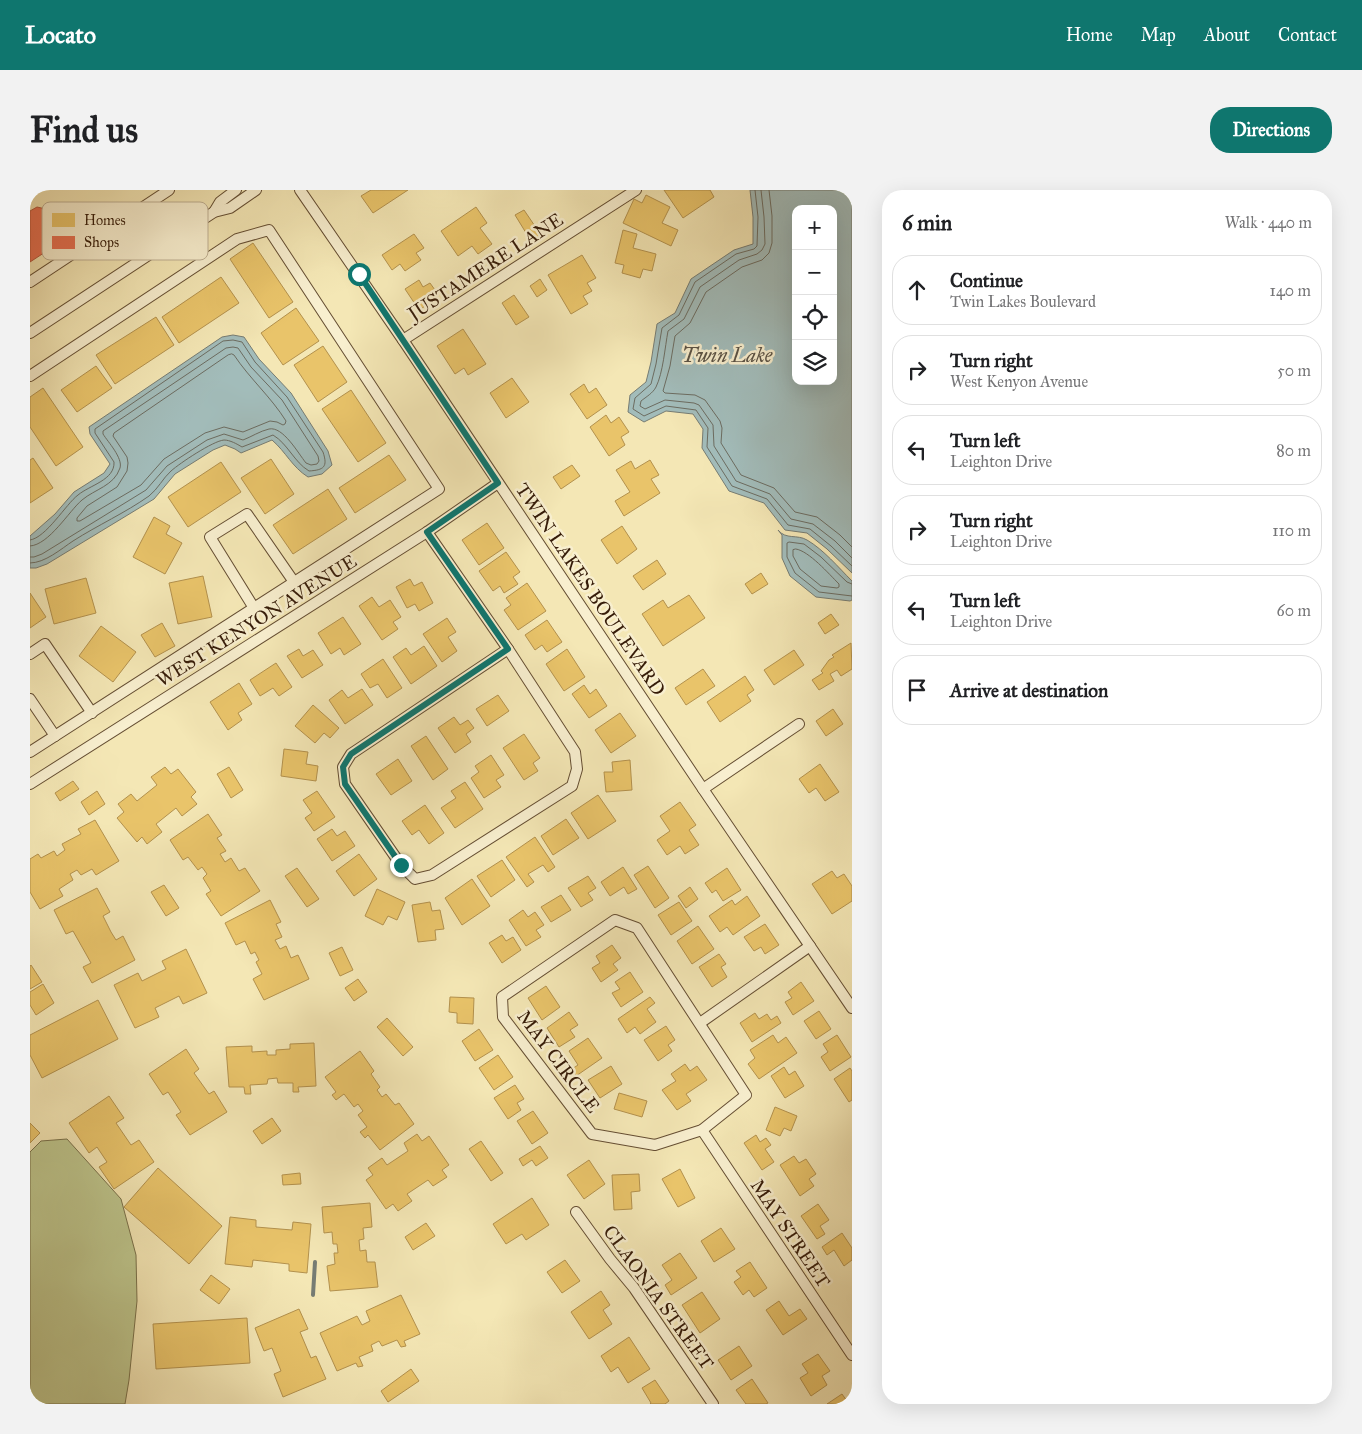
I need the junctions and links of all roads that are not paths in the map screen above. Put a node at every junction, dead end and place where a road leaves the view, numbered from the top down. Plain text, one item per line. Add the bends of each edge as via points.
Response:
1 (169, 190) edge
2 (236, 190) edge
3 (256, 190) edge
4 (300, 190) edge
5 (636, 190) edge
6 (151, 202) edge
7 (214, 212) junction
8 (208, 216) edge
9 (208, 258) edge
10 (63, 260) edge
11 (141, 260) edge
12 (205, 260) edge
13 (30, 282) edge
14 (30, 333) edge
15 (403, 340) junction
16 (30, 376) edge
17 (498, 483) junction
18 (427, 532) junction
19 (294, 582) junction
20 (254, 608) junction
21 (508, 649) junction
22 (30, 654) edge
23 (30, 699) edge
24 (92, 713) junction
25 (799, 724) dead end
26 (55, 736) junction
27 (30, 752) edge
28 (30, 784) edge
29 (704, 789) junction
30 (810, 946) junction
31 (852, 1008) edge
32 (700, 1023) junction
33 (702, 1130) junction
34 (576, 1212) dead end
35 (852, 1355) edge
36 (713, 1404) edge

1 - 6 street
2 - 7 street via 220,202
3 - 7 street via 230,208
4 - 15 street, TWIN LAKES BOULEVARD
5 - 15 street, JUSTAMERE LANE
7 - 8 street
9 - 19 street via 237,239 269,230 439,489
10 - 13 street
11 - 14 street
12 - 16 street
15 - 17 street, TWIN LAKES BOULEVARD
17 - 18 street, WEST KENYON AVENUE
17 - 29 street, TWIN LAKES BOULEVARD
18 - 21 street
18 - 28 street, WEST KENYON AVENUE
19 - 20 street
19 - 20 street via 247,514 210,537
20 - 24 street
21 - 21 street via 576,752 577,768 572,786 432,876 415,879 401,865 345,784 343,767 351,754
22 - 24 street via 44,644
23 - 26 street
24 - 26 street
25 - 29 street
26 - 27 street
29 - 30 street, TWIN LAKES BOULEVARD
30 - 31 street, TWIN LAKES BOULEVARD
30 - 32 street
32 - 33 street, MAY CIRCLE via 746,1095
32 - 33 street, MAY CIRCLE via 637,928 615,920 502,997 503,1017 592,1134 655,1145
33 - 35 street, MAY STREET
34 - 36 street, CLAONIA STREET via 634,1288

